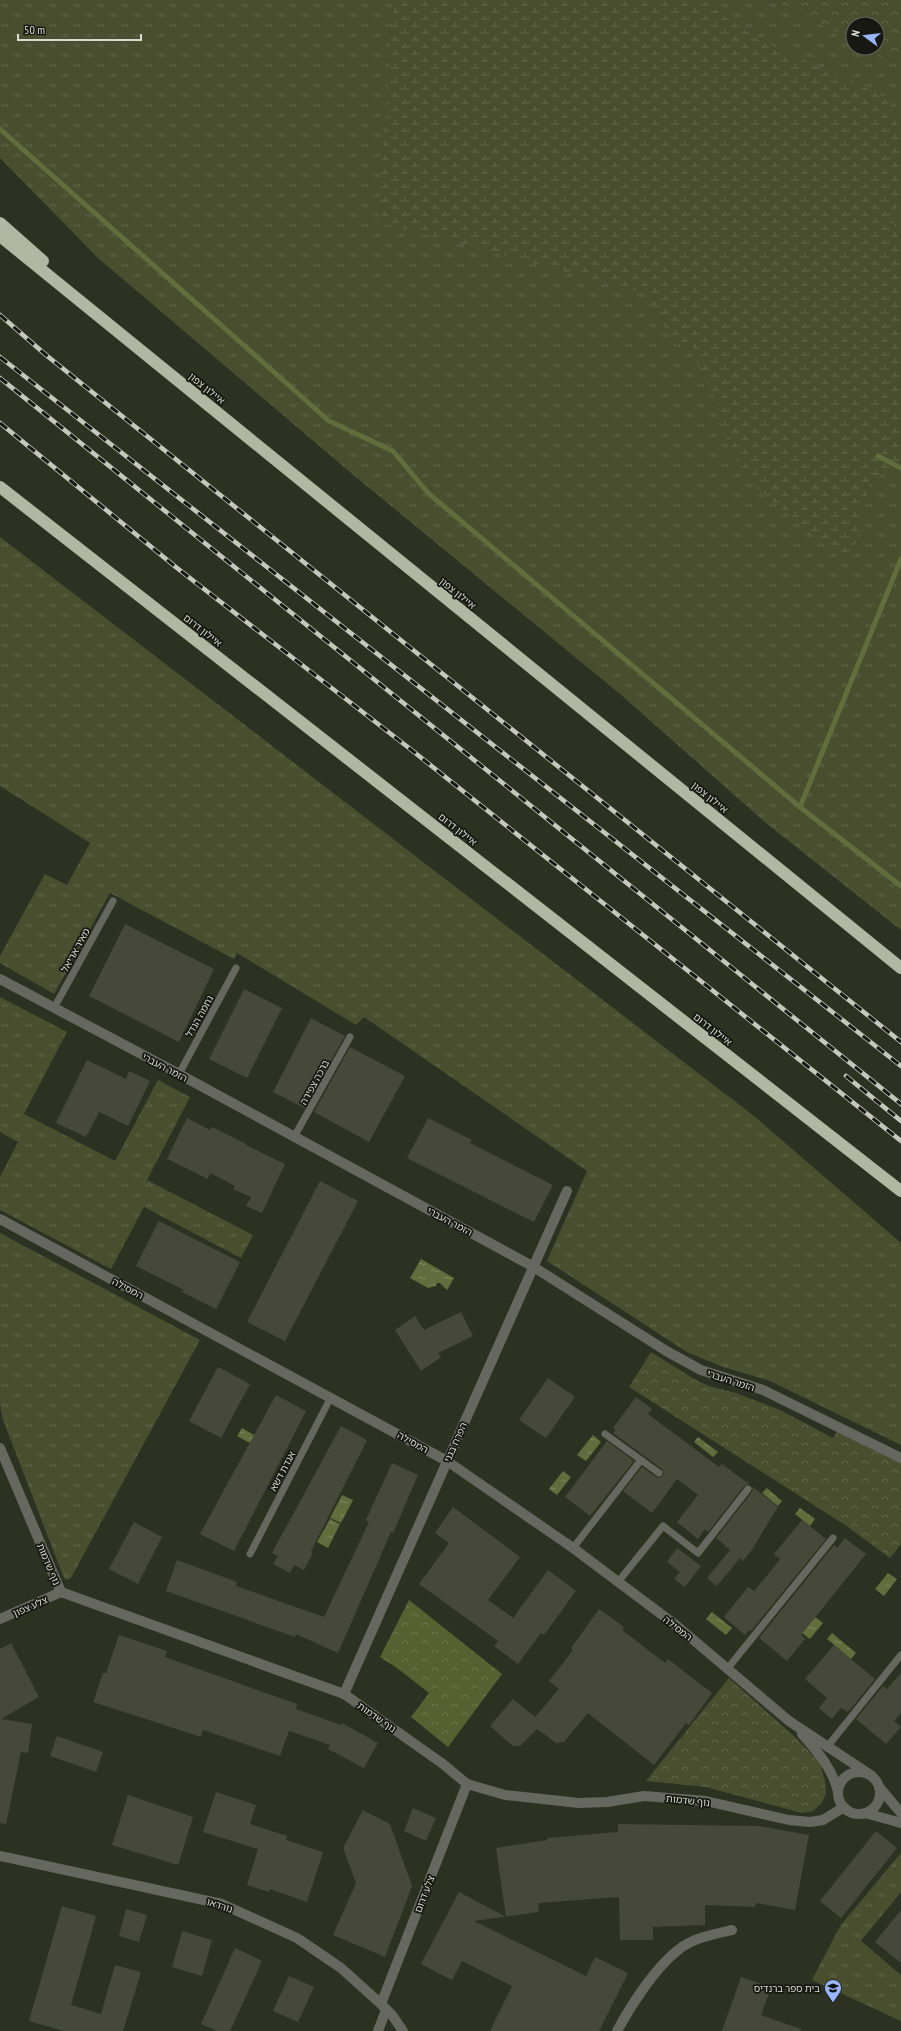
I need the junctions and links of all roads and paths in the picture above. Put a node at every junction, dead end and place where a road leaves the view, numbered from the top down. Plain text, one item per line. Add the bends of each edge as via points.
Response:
1 (0, 223) edge
2 (0, 236) edge
3 (184, 386) junction
4 (0, 487) edge
5 (113, 901) dead end
6 (236, 968) dead end
7 (901, 968) edge
8 (0, 979) edge
9 (54, 1008) junction
10 (350, 1036) dead end
11 (179, 1074) junction
12 (294, 1137) junction
13 (567, 1191) dead end
14 (901, 1191) edge
15 (0, 1219) edge
16 (532, 1266) junction
17 (331, 1398) junction
18 (605, 1434) dead end
19 (0, 1448) edge
20 (901, 1458) edge
21 (641, 1460) junction
22 (446, 1461) junction
23 (659, 1473) dead end
24 (748, 1489) dead end
25 (833, 1538) dead end
26 (573, 1548) junction
27 (250, 1554) dead end
28 (618, 1582) junction
29 (61, 1592) junction
30 (0, 1620) edge
31 (901, 1655) edge
32 (728, 1668) junction
33 (344, 1694) junction
34 (789, 1721) junction
35 (827, 1747) junction
36 (872, 1776) junction
37 (468, 1784) junction
38 (879, 1787) junction
39 (838, 1792) junction
40 (844, 1807) junction
41 (865, 1813) junction
42 (901, 1813) edge
43 (901, 1823) edge
44 (0, 1856) edge
45 (732, 1930) dead end
46 (384, 2007) junction
47 (378, 2031) edge
48 (403, 2031) edge
49 (618, 2031) edge

1 - 3 highway
2 - 3 highway, איילון צפון
3 - 7 highway, איילון צפון
4 - 14 highway, איילון דרום
5 - 9 lane, מאיר אריאל
6 - 11 lane, נחמה הנדל
8 - 9 street, הזמר העברי
9 - 11 street, הזמר העברי
10 - 12 lane, ברכה צפירה
11 - 12 street, הזמר העברי
12 - 16 street, הזמר העברי
13 - 16 street, הפרח בגני
15 - 17 street, המסילה
16 - 20 street, הזמר העברי via 701,1370 763,1390
16 - 22 street, הפרח בגני
17 - 22 street, המסילה
17 - 27 lane, אגדת דשא
18 - 21 lane
19 - 29 street, נוף שדמות
21 - 23 lane
21 - 26 lane
22 - 26 street, המסילה
22 - 33 street, הפרח בגני
24 - 28 lane via 698,1553 663,1526
25 - 32 lane
26 - 28 street, המסילה
28 - 32 street, המסילה
29 - 30 street, צלע צפון
29 - 33 street, נוף שדמות
31 - 35 lane
32 - 34 street, המסילה
33 - 37 street, נוף שדמות
34 - 35 street, המסילה
34 - 39 street, המסילה via 829,1768
35 - 36 street, המסילה
36 - 38 street
36 - 39 street via 866,1773 853,1773 842,1780
37 - 40 street, נוף שדמות via 505,1795 578,1803 607,1802 644,1796 706,1801 789,1820 810,1822 823,1820
37 - 46 street, צלע דרום
38 - 41 street via 879,1800
38 - 42 street
39 - 40 street
40 - 41 street via 852,1812
41 - 43 street
44 - 46 street, נורדאו via 222,1904 297,1938 341,1968
45 - 49 street via 708,1935 678,1950 654,1976 629,2010
46 - 47 street, צלע דרום
46 - 48 street, נורדאו

